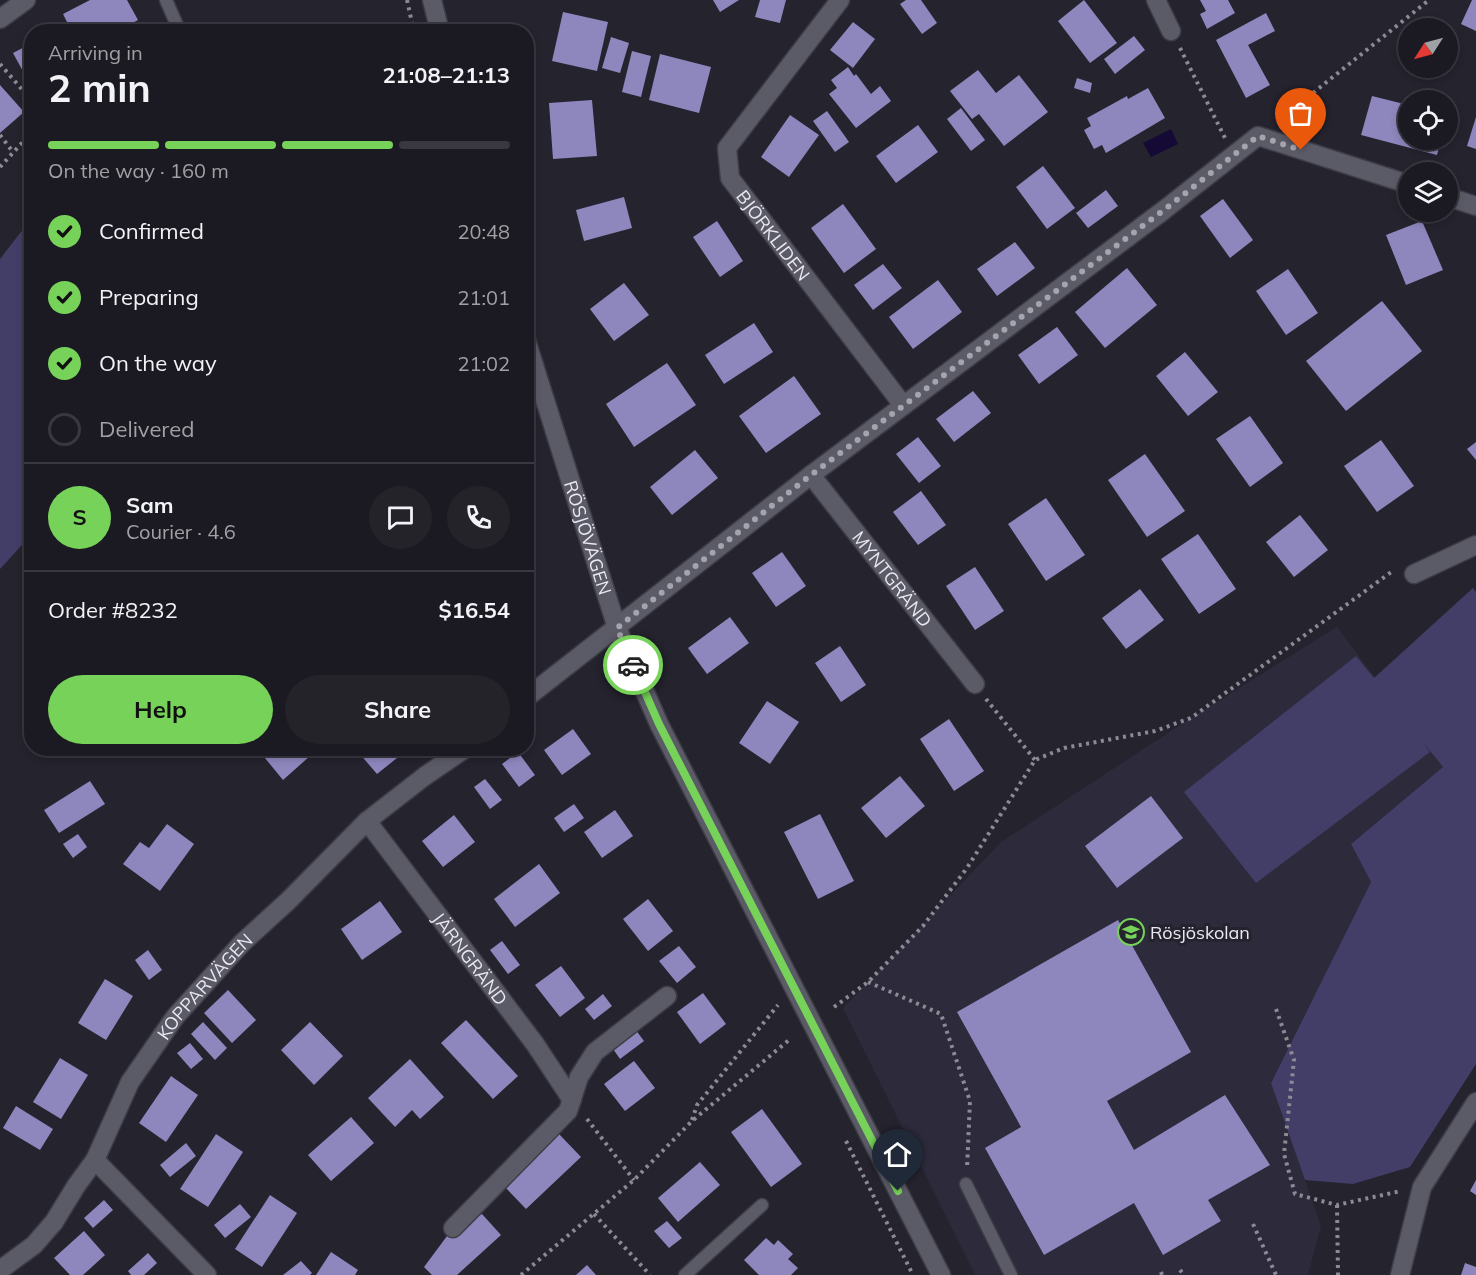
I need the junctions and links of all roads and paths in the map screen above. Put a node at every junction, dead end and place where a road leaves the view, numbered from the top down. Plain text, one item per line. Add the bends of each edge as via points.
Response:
1 (26, 0) edge
2 (166, 0) edge
3 (407, 0) edge
4 (432, 0) edge
5 (840, 0) edge
6 (1156, 0) edge
7 (1429, 0) edge
8 (0, 19) edge
9 (176, 24) edge
10 (412, 24) edge
11 (438, 24) edge
12 (1171, 31) joint
13 (0, 64) edge
14 (24, 91) edge
15 (0, 135) edge
16 (1258, 136) junction
17 (24, 140) edge
18 (13, 152) junction
19 (1233, 155) junction
20 (0, 167) edge
21 (1398, 181) edge
22 (1458, 200) edge
23 (1476, 206) edge
24 (534, 365) edge
25 (903, 405) junction
26 (811, 475) junction
27 (1476, 545) edge
28 (1414, 574) joint
29 (617, 628) junction
30 (975, 684) joint
31 (534, 692) edge
32 (454, 756) edge
33 (1035, 760) junction
34 (367, 821) junction
35 (868, 982) junction
36 (667, 996) dead end
37 (778, 1005) dead end
38 (834, 1007) dead end
39 (1276, 1009) dead end
40 (789, 1040) dead end
41 (572, 1100) junction
42 (1476, 1102) edge
43 (692, 1121) junction
44 (95, 1160) junction
45 (634, 1180) junction
46 (966, 1184) joint
47 (1422, 1187) junction
48 (762, 1205) dead end
49 (1337, 1205) junction
50 (594, 1214) junction
51 (1253, 1224) dead end
52 (453, 1228) dead end
53 (0, 1270) edge
54 (1180, 1270) dead end
55 (207, 1275) edge
56 (521, 1275) edge
57 (650, 1275) edge
58 (686, 1275) edge
59 (941, 1275) edge
60 (1011, 1275) edge
61 (1184, 1275) edge
62 (1276, 1275) edge
63 (1338, 1275) edge
64 (1400, 1275) edge

1 - 8 street
2 - 9 lane
3 - 10 path
4 - 11 street
5 - 25 street, BJÖRKLIDEN via 728,148 730,178
6 - 12 street
7 - 16 path
12 - 19 path
13 - 14 path
15 - 18 path
16 - 19 street
16 - 21 street
17 - 18 path
18 - 20 path
19 - 25 street
22 - 23 street
24 - 29 street, RÖSJÖVÄGEN
25 - 26 street
26 - 29 street
26 - 30 street, MYNTGRÄND
27 - 28 street
28 - 33 path via 1398,567 1191,718 1155,730 1064,748
29 - 31 street
29 - 59 street, RÖSJÖVÄGEN via 659,724
30 - 33 path
32 - 34 street, KOPPARVÄGEN
33 - 35 path via 968,868 923,926
34 - 41 street, JÄRNGRÄND via 535,1044
34 - 44 street, KOPPARVÄGEN via 242,943 175,1017 130,1082
35 - 38 path
35 - 46 path via 941,1014 970,1101
36 - 41 street via 595,1052 579,1077
37 - 43 path via 697,1105
39 - 49 path via 1294,1060 1284,1154 1295,1194
40 - 43 path
41 - 45 path
41 - 52 street via 568,1111
42 - 47 street
43 - 45 path
44 - 53 street, KOPPARVÄGEN via 54,1222 34,1245
44 - 55 street
45 - 50 path
46 - 60 lane
47 - 49 path
47 - 64 street
48 - 58 lane
49 - 63 path
50 - 56 path
50 - 57 path
51 - 62 path
54 - 61 path

